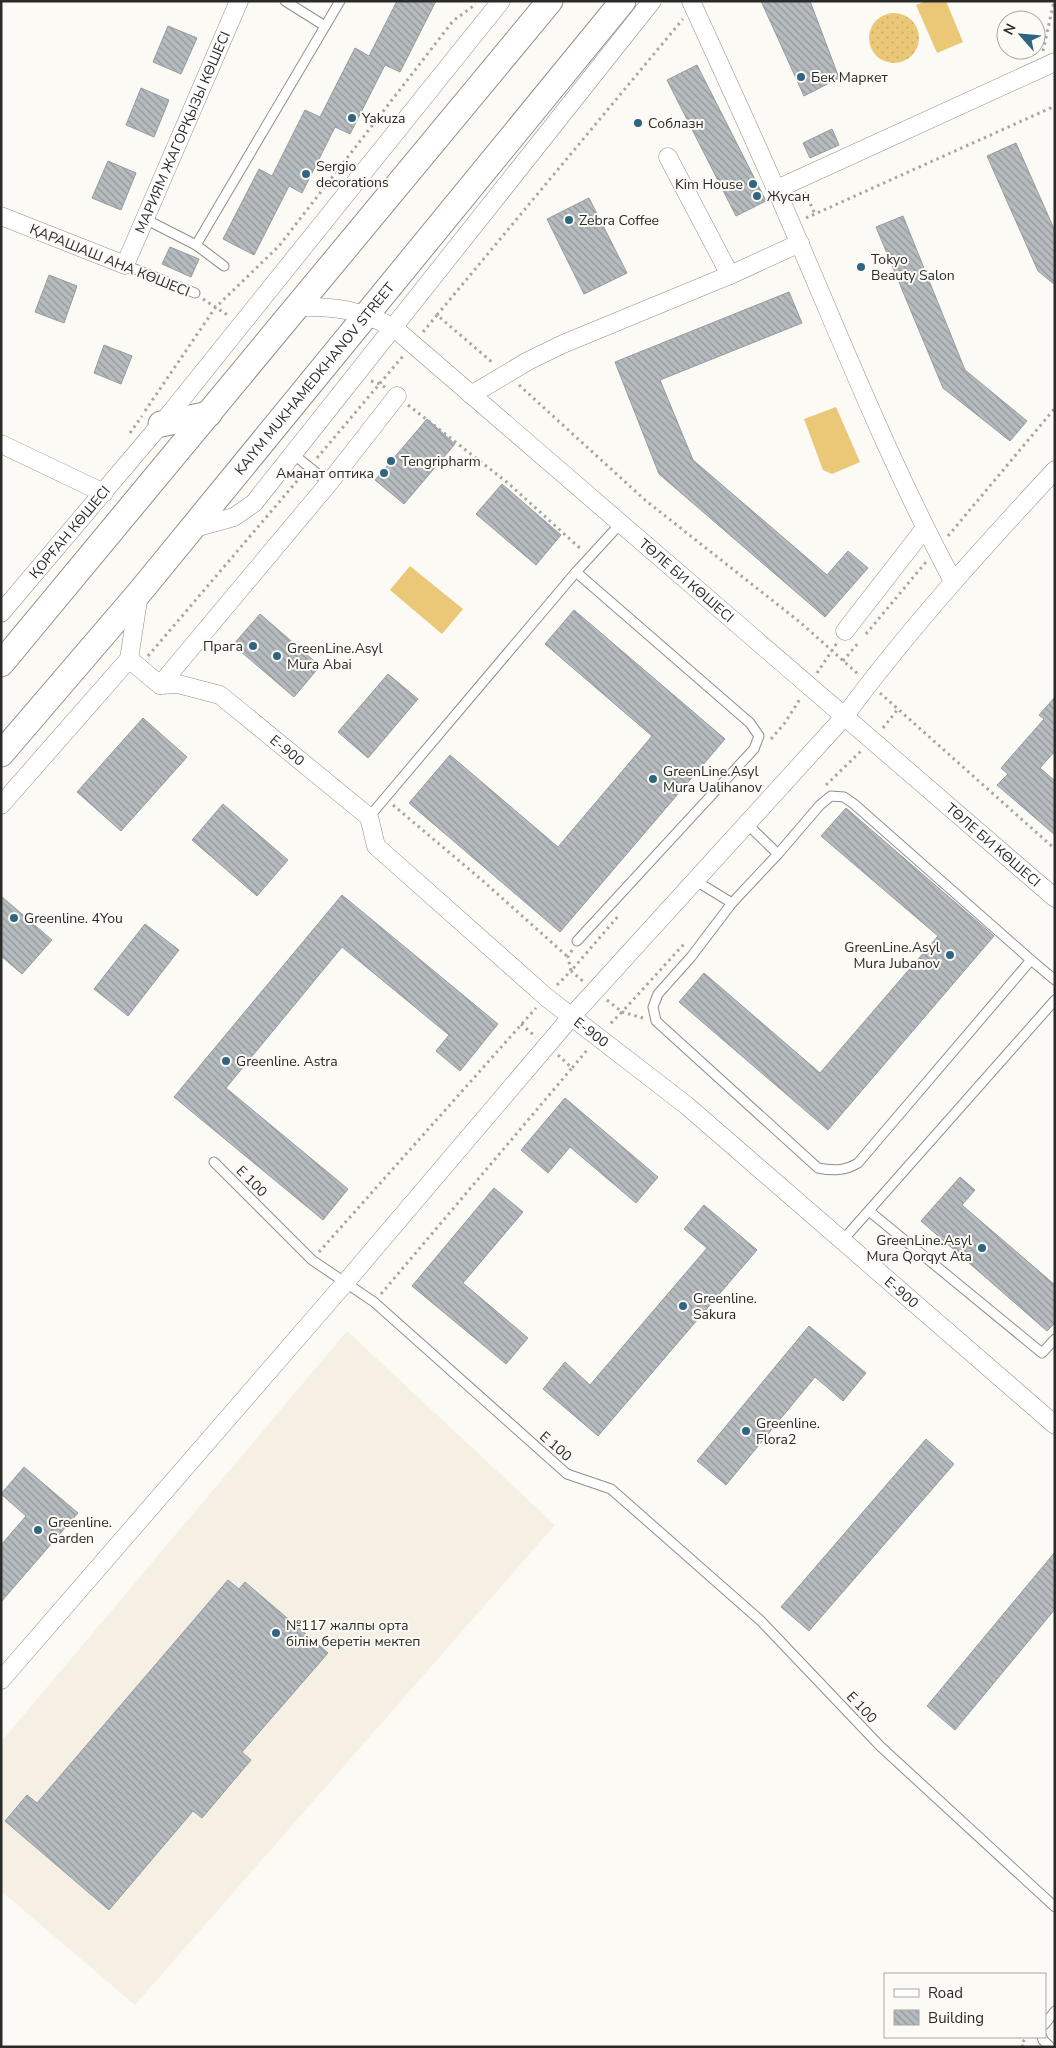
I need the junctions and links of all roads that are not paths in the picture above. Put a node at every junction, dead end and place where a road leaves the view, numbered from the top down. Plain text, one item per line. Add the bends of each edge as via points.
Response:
1 (239, 1) edge
2 (285, 1) edge
3 (340, 1) edge
4 (501, 1) edge
5 (550, 1) edge
6 (624, 1) edge
7 (652, 1) edge
8 (692, 4) edge
9 (325, 26) junction
10 (1049, 58) edge
11 (668, 157) dead end
12 (777, 189) junction
13 (1, 216) edge
14 (145, 219) junction
15 (196, 244) junction
16 (800, 244) junction
17 (125, 265) junction
18 (224, 266) dead end
19 (730, 275) junction
20 (195, 293) road end
21 (298, 307) junction
22 (366, 314) junction
23 (393, 328) junction
24 (471, 395) junction
25 (397, 396) road end
26 (209, 414) junction
27 (161, 424) junction
28 (1, 444) edge
29 (293, 454) junction
30 (1055, 470) edge
31 (330, 483) junction
32 (104, 492) junction
33 (621, 523) junction
34 (925, 528) junction
35 (191, 530) junction
36 (576, 572) junction
37 (953, 581) junction
38 (139, 594) junction
39 (1, 613) edge
40 (845, 631) dead end
41 (134, 663) junction
42 (1, 664) edge
43 (160, 685) junction
44 (844, 717) junction
45 (1, 754) edge
46 (1, 806) edge
47 (369, 817) junction
48 (747, 824) junction
49 (778, 854) junction
50 (696, 881) junction
51 (1055, 898) edge
52 (732, 904) junction
53 (577, 941) dead end
54 (1031, 960) junction
55 (1055, 980) edge
56 (1055, 1000) edge
57 (572, 1016) junction
58 (214, 1162) dead end
59 (869, 1211) junction
60 (842, 1241) junction
61 (345, 1283) junction
62 (1055, 1339) edge
63 (1055, 1426) edge
64 (1, 1680) edge
65 (1055, 1907) edge
66 (1055, 2011) edge
67 (1046, 2023) edge

1 - 14 street, МАРИЯМ ЖАГОРҚЫЗЫ КӨШЕСІ
2 - 9 lane
3 - 9 lane
4 - 27 street
5 - 21 main road
6 - 22 main road, KAIYM MUKHAMEDKHANOV STREET
7 - 23 street
8 - 12 street
9 - 15 lane
10 - 12 street
11 - 19 street
12 - 16 street
13 - 17 street, ҚАРАШАШ АНА КӨШЕСІ
14 - 15 lane
14 - 17 street, МАРИЯМ ЖАГОРҚЫЗЫ КӨШЕСІ
15 - 18 lane
16 - 19 street
16 - 34 street via 887,448
17 - 20 lane, ҚАРАШАШ АНА КӨШЕСІ
19 - 24 street via 563,344
21 - 22 street, ТӨЛЕ БИ КӨШЕСІ via 329,306
21 - 26 main road
22 - 23 street, ТӨЛЕ БИ КӨШЕСІ
22 - 35 main road, KAIYM MUKHAMEDKHANOV STREET
23 - 24 street, ТӨЛЕ БИ КӨШЕСІ
23 - 29 street
24 - 33 street, ТӨЛЕ БИ КӨШЕСІ
25 - 31 street
26 - 27 main road
26 - 42 main road
27 - 32 street
28 - 32 street, ҚОРҒАН КӨШЕСІ
29 - 31 lane
29 - 35 street via 254,503 234,517
30 - 37 street
31 - 43 street
32 - 39 street, ҚОРҒАН КӨШЕСІ
33 - 36 lane
33 - 44 street, ТӨЛЕ БИ КӨШЕСІ
34 - 37 street
34 - 40 street
35 - 38 main road, KAIYM MUKHAMEDKHANOV STREET
36 - 47 lane
36 - 53 lane via 750,723 759,736 754,749
37 - 44 street
38 - 41 street
38 - 45 main road, KAIYM MUKHAMEDKHANOV STREET
41 - 43 street
41 - 46 street
43 - 47 street, E-900 via 178,684 220,695
44 - 48 street
44 - 51 street, ТӨЛЕ БИ КӨШЕСІ
47 - 57 street, E-900 via 376,846 546,997
48 - 49 lane
48 - 50 street
49 - 52 lane
49 - 54 lane via 820,805 831,796 844,797
50 - 52 lane
50 - 57 street
52 - 54 lane via 658,994 653,1007 656,1021 818,1168 832,1171 848,1169 858,1162
54 - 55 lane
56 - 59 lane
57 - 60 street, E-900 via 686,1105
57 - 61 street
58 - 61 lane, E 100 via 312,1260
59 - 60 lane
59 - 62 lane via 1042,1352
60 - 63 street, E-900
61 - 64 street
61 - 65 lane, E 100 via 374,1302 567,1474 611,1489 761,1621 880,1746
66 - 67 lane

